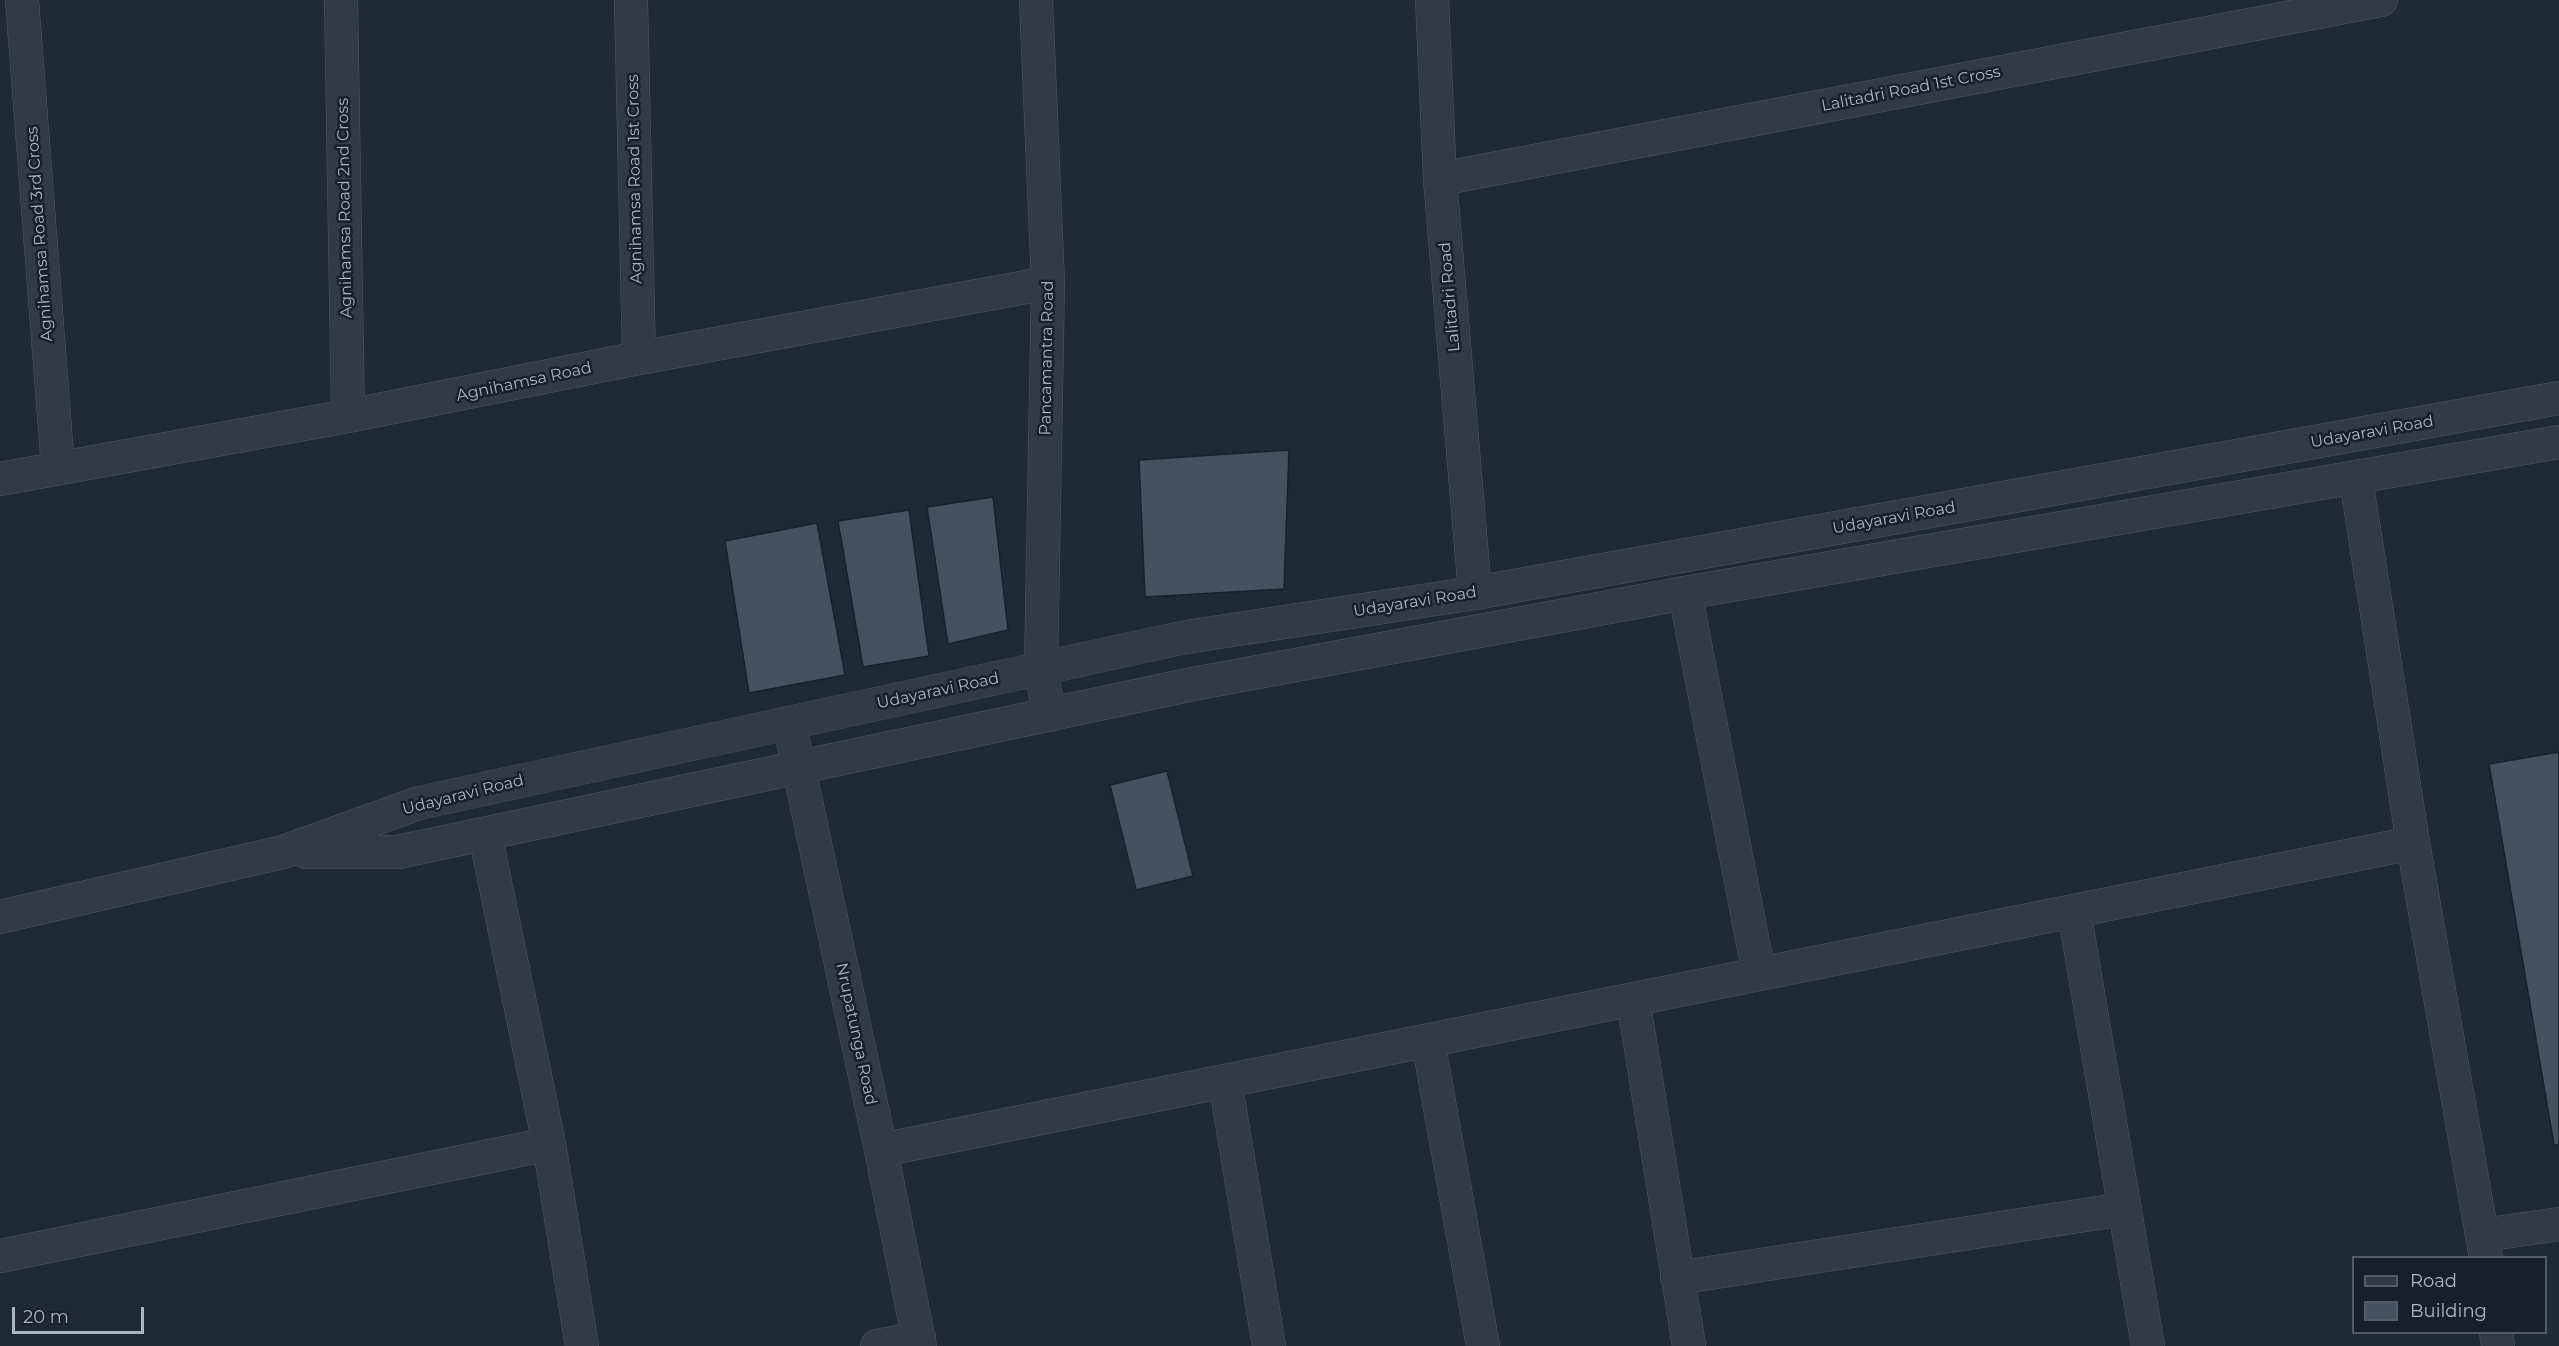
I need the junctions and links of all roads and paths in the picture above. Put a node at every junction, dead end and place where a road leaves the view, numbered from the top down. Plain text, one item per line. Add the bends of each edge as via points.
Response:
1 (22, 0) edge
2 (341, 0) edge
3 (631, 0) edge
4 (1036, 0) edge
5 (1432, 0) edge
6 (2381, 0) edge
7 (1440, 178) junction
8 (1048, 283) junction
9 (639, 358) junction
10 (2559, 398) edge
11 (348, 416) junction
12 (2559, 442) edge
13 (58, 468) junction
14 (0, 479) edge
15 (2356, 479) junction
16 (1475, 593) junction
17 (1685, 593) junction
18 (1041, 668) junction
19 (1049, 715) junction
20 (789, 723) junction
21 (799, 768) junction
22 (485, 834) junction
23 (2413, 843) junction
24 (283, 852) junction
25 (2074, 911) junction
26 (0, 917) edge
27 (1759, 974) junction
28 (1633, 999) junction
29 (1428, 1041) junction
30 (1225, 1081) junction
31 (549, 1144) junction
32 (881, 1149) junction
33 (2124, 1209) junction
34 (2559, 1224) edge
35 (2484, 1246) edge
36 (0, 1256) edge
37 (1677, 1278) junction
38 (920, 1342) edge
39 (582, 1346) edge
40 (876, 1346) edge
41 (1269, 1346) edge
42 (1483, 1346) edge
43 (1689, 1346) edge
44 (2148, 1346) edge

1 - 13 street, Agnihamsa Road 3rd Cross
2 - 11 street, Agnihamsa Road 2nd Cross
3 - 9 street, Agnihamsa Road 1st Cross
4 - 8 street, Pancamantra Road
5 - 7 street, Lalitadri Road
6 - 7 street, Lalitadri Road 1st Cross
7 - 16 street, Lalitadri Road
8 - 9 street, Agnihamsa Road
8 - 18 street, Pancamantra Road
9 - 11 street, Agnihamsa Road
10 - 16 street, Udayaravi Road
11 - 13 street, Agnihamsa Road
12 - 15 street, Udayaravi Road
13 - 14 street, Agnihamsa Road
15 - 17 street, Udayaravi Road
15 - 23 street
16 - 18 street, Udayaravi Road via 1186,637
17 - 19 street, Udayaravi Road via 1193,684
17 - 27 street
18 - 19 street, Pancamantra Road
18 - 20 street, Udayaravi Road
19 - 21 street, Udayaravi Road
20 - 21 street, Nrupatunga Road
20 - 24 street, Udayaravi Road via 419,803
21 - 22 street, Udayaravi Road
21 - 32 street, Nrupatunga Road
22 - 24 street, Udayaravi Road via 398,852
22 - 31 street
23 - 25 street
23 - 35 street
24 - 26 street, Udayaravi Road
25 - 27 street
25 - 33 street
27 - 28 street
28 - 29 street
28 - 37 street
29 - 30 street
29 - 42 street
30 - 32 street
30 - 41 street
31 - 36 street
31 - 39 street
32 - 38 street, Nrupatunga Road
33 - 37 street
33 - 44 street
34 - 35 street
37 - 43 street
38 - 40 street

